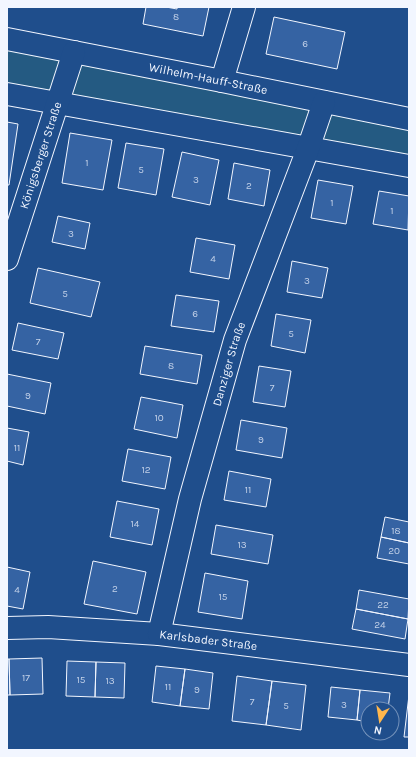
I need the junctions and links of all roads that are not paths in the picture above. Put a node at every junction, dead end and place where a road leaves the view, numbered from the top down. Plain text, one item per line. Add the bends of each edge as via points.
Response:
1 (244, 7) edge
2 (7, 38) edge
3 (74, 52) junction
4 (222, 80) junction
5 (7, 94) edge
6 (58, 102) junction
7 (324, 102) junction
8 (409, 120) edge
9 (308, 148) junction
10 (409, 166) edge
11 (7, 259) edge
12 (7, 628) edge
13 (159, 634) junction
14 (409, 665) edge

1 - 4 street
2 - 3 street, Wilhelm-Hauff-Straße
3 - 4 street, Wilhelm-Hauff-Straße
3 - 6 street, Königsberger Straße
4 - 7 street, Wilhelm-Hauff-Straße
5 - 6 street
6 - 9 street
6 - 11 street, Königsberger Straße
7 - 8 street, Wilhelm-Hauff-Straße
7 - 9 street, Danziger Straße
9 - 10 street
9 - 13 street, Danziger Straße via 235,340 190,498
12 - 13 street, Karlsbader Straße via 48,627
13 - 14 street, Karlsbader Straße

